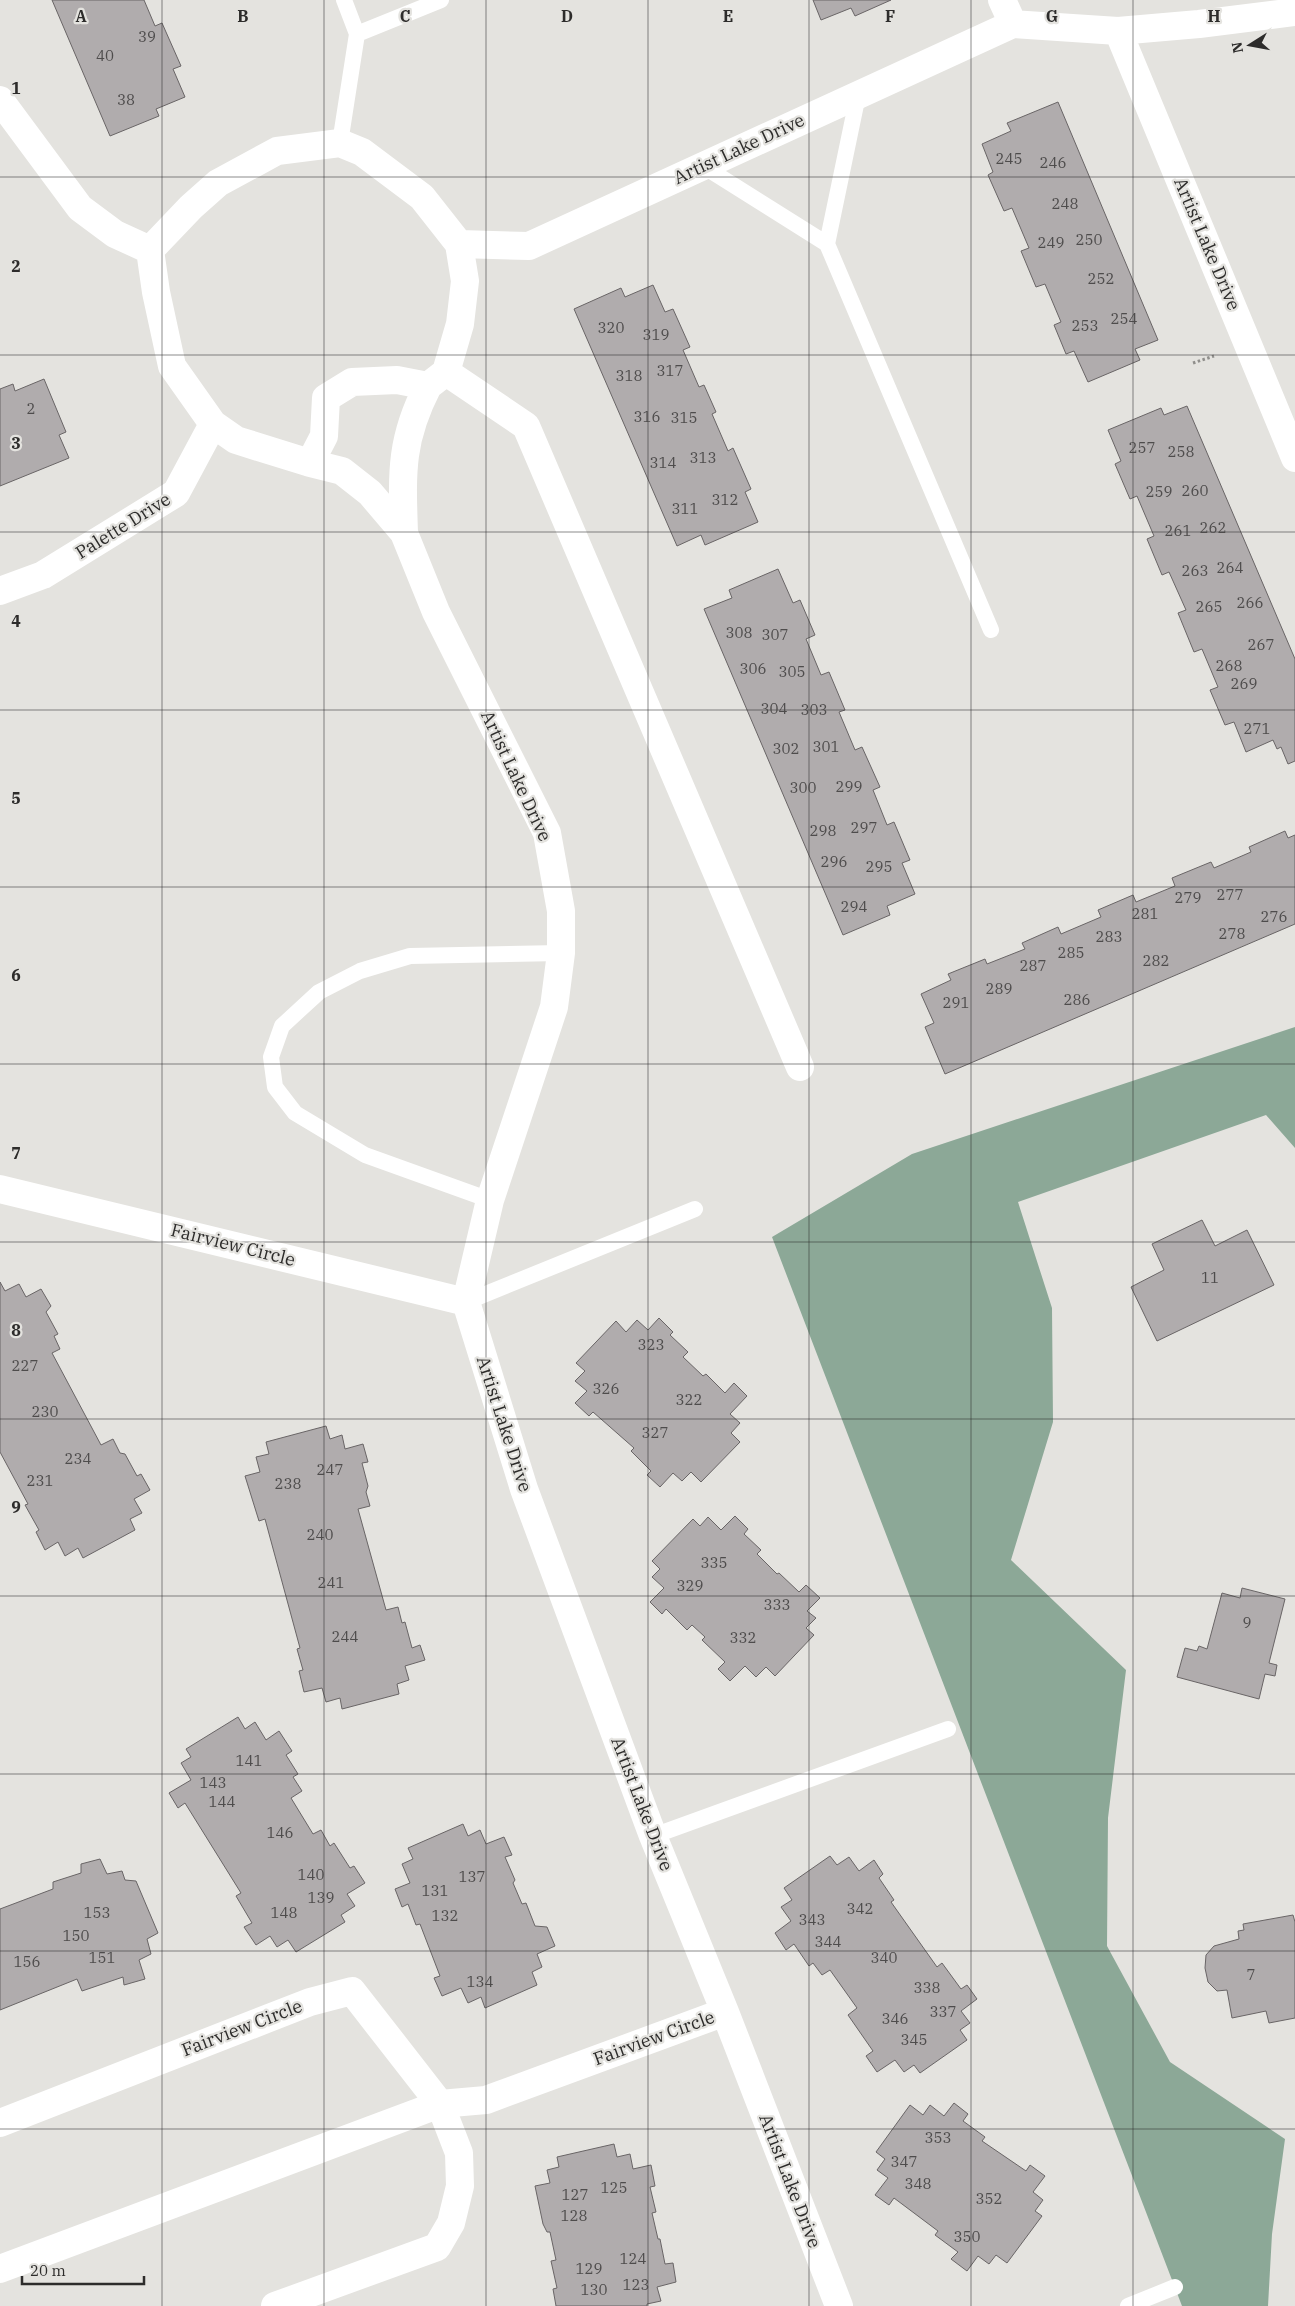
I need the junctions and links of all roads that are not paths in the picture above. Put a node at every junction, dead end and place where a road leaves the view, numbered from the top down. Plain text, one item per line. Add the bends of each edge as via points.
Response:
1 (344, 0) edge
2 (441, 0) edge
3 (1007, 12) edge
4 (1295, 12) edge
5 (1118, 31) junction
6 (357, 34) junction
7 (858, 95) junction
8 (0, 100) edge
9 (340, 143) junction
10 (703, 166) junction
11 (459, 244) junction
12 (827, 244) junction
13 (150, 250) junction
14 (437, 379) junction
15 (213, 424) junction
16 (1295, 458) edge
17 (310, 463) junction
18 (404, 533) junction
19 (0, 591) edge
20 (991, 630) dead end
21 (561, 953) junction
22 (800, 1067) dead end
23 (0, 1189) edge
24 (490, 1200) junction
25 (695, 1208) dead end
26 (466, 1302) junction
27 (948, 1729) dead end
28 (653, 1836) junction
29 (725, 2012) junction
30 (440, 2104) junction
31 (0, 2123) edge
32 (0, 2269) edge
33 (1175, 2287) dead end
34 (275, 2306) edge
35 (839, 2306) edge
36 (1128, 2306) edge

1 - 6 lane
2 - 6 lane
3 - 5 street, Artist Lake Drive
3 - 7 street, Artist Lake Drive
4 - 5 street, Artist Lake Drive
5 - 16 street, Artist Lake Drive
6 - 9 lane
7 - 10 street, Artist Lake Drive
7 - 12 lane
8 - 13 street via 80,208 116,234
9 - 11 street, Artist Lake Drive via 362,152 422,197
9 - 13 street via 277,151 218,183
10 - 11 street, Artist Lake Drive via 529,246
10 - 12 lane
11 - 14 street, Artist Lake Drive via 465,281 460,324
12 - 20 lane
13 - 15 street, Artist Lake Drive via 172,366
14 - 17 street via 352,382 326,398 324,436
14 - 18 street, Artist Lake Drive via 417,407 406,440 402,470
14 - 22 street via 526,426
15 - 17 street, Artist Lake Drive via 236,440
15 - 19 street, Palette Drive via 176,493 43,575
17 - 18 street, Artist Lake Drive via 342,471 370,493
18 - 21 street, Artist Lake Drive via 436,612 547,833 561,910
21 - 24 street, Artist Lake Drive via 554,1007
21 - 24 lane via 410,956 360,971 319,992 282,1026 271,1057 275,1088 295,1113 365,1154
23 - 26 street, Fairview Circle
24 - 26 street, Artist Lake Drive
25 - 26 lane
26 - 28 street, Artist Lake Drive via 524,1489
27 - 28 lane
28 - 29 street, Artist Lake Drive
29 - 30 street, Fairview Circle via 486,2100
29 - 35 street, Artist Lake Drive
30 - 31 street, Fairview Circle via 352,1991 310,2002
30 - 32 street, Fairview Circle
30 - 34 street, Fairview Circle via 460,2154 460,2186 451,2223 437,2247
33 - 36 lane

